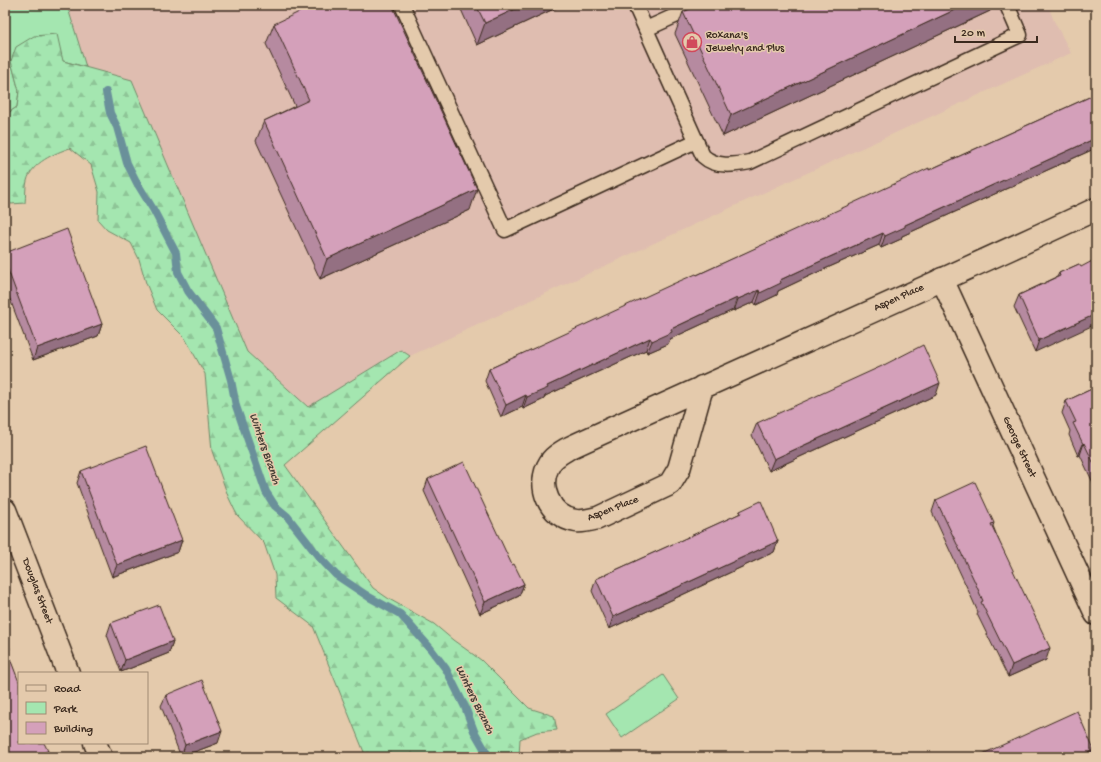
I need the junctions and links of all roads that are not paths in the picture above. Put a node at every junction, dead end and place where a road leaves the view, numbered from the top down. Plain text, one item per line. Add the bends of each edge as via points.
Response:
1 (402, 5) edge
2 (635, 5) edge
3 (699, 5) edge
4 (1007, 5) edge
5 (646, 29) junction
6 (696, 141) junction
7 (1096, 209) edge
8 (942, 279) junction
9 (702, 387) junction
10 (5, 510) edge
11 (1096, 614) edge
12 (68, 672) edge
13 (95, 744) edge
14 (100, 757) edge

1 - 6 lane via 506,230
2 - 5 lane
3 - 5 lane
4 - 6 lane via 1020,35 750,162 720,164 708,161
5 - 6 lane
7 - 8 street, Aspen Place
8 - 9 street, Aspen Place
8 - 11 street, George Street
9 - 9 street, Aspen Place via 679,469 670,484 587,521 566,518 556,511 545,493 544,482 550,462 558,454
10 - 12 street, Douglas Street
13 - 14 street

